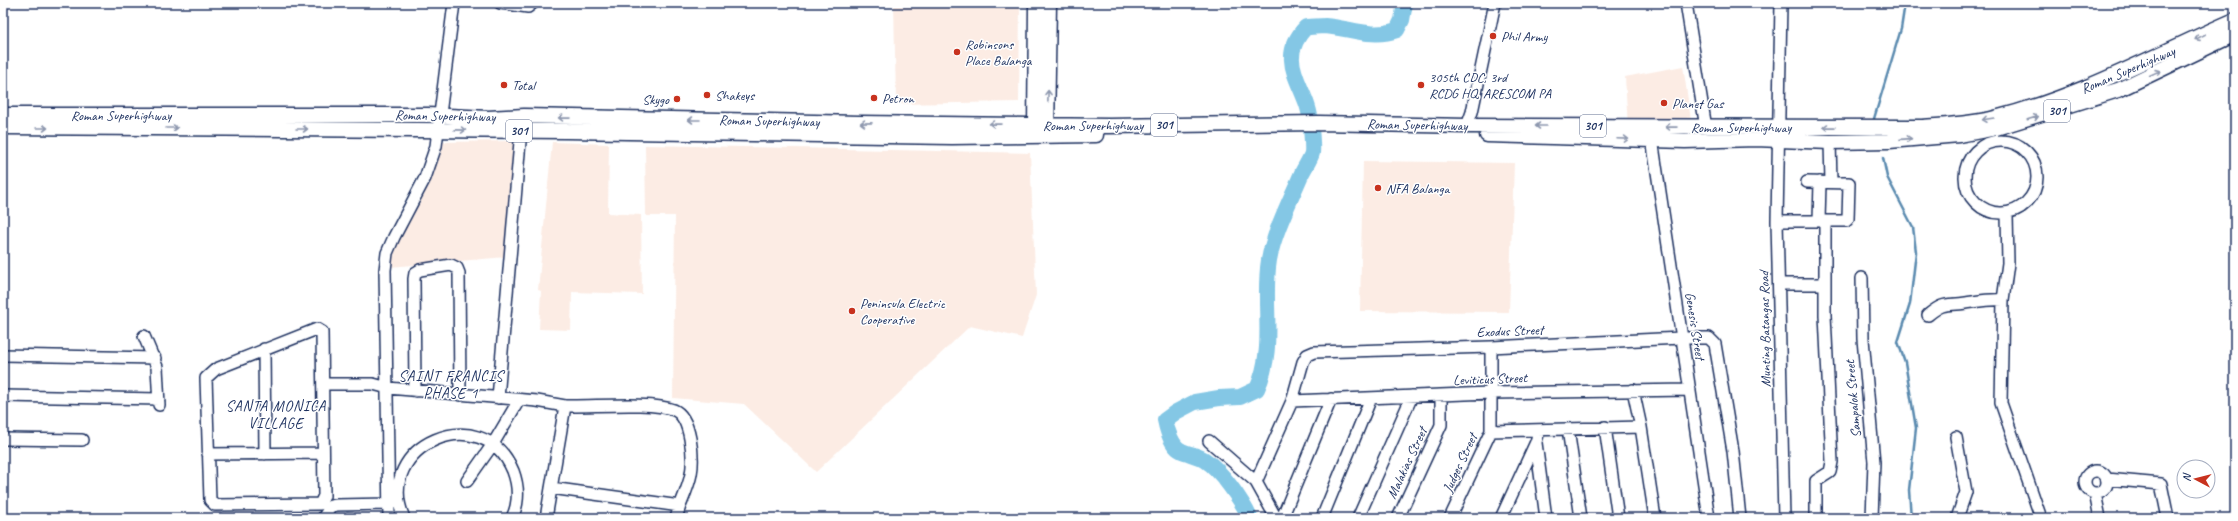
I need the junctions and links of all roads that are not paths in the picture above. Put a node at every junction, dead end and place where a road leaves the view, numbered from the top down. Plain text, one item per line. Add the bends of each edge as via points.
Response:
1 (454, 3) edge
2 (500, 3) edge
3 (532, 3) edge
4 (1036, 3) edge
5 (1049, 3) edge
6 (1495, 3) edge
7 (1686, 3) edge
8 (1782, 3) edge
9 (2235, 20) edge
10 (2235, 34) edge
11 (3, 115) edge
12 (438, 123) junction
13 (1466, 126) junction
14 (3, 127) edge
15 (1318, 128) junction
16 (1706, 128) junction
17 (521, 130) junction
18 (1041, 130) junction
19 (1779, 133) junction
20 (1998, 135) junction
21 (1652, 139) junction
22 (1830, 142) junction
23 (1807, 182) dead end
24 (1826, 182) junction
25 (2007, 214) junction
26 (1777, 221) junction
27 (1822, 221) junction
28 (1862, 278) dead end
29 (1779, 284) junction
30 (1825, 284) junction
31 (2003, 300) junction
32 (1928, 315) dead end
33 (144, 336) dead end
34 (1681, 338) junction
35 (1491, 347) junction
36 (264, 349) junction
37 (3, 355) edge
38 (155, 358) junction
39 (324, 384) junction
40 (388, 388) junction
41 (1633, 390) junction
42 (1690, 390) junction
43 (415, 391) junction
44 (1490, 393) junction
45 (460, 395) junction
46 (3, 396) edge
47 (1412, 396) junction
48 (1441, 396) junction
49 (498, 398) junction
50 (1371, 398) junction
51 (1331, 399) junction
52 (519, 400) junction
53 (1292, 401) junction
54 (564, 406) junction
55 (1641, 427) junction
56 (1605, 428) junction
57 (1568, 430) junction
58 (1491, 431) junction
59 (1539, 431) junction
60 (3, 434) edge
61 (1956, 437) dead end
62 (3, 439) edge
63 (82, 440) dead end
64 (1209, 441) dead end
65 (1536, 442) junction
66 (493, 444) junction
67 (323, 453) junction
68 (208, 454) junction
69 (265, 454) junction
70 (2107, 478) junction
71 (467, 480) dead end
72 (1256, 482) junction
73 (551, 488) junction
74 (2095, 493) junction
75 (1508, 502) junction
76 (388, 504) junction
77 (680, 506) junction
78 (323, 518) edge
79 (388, 518) edge
80 (404, 518) edge
81 (512, 518) edge
82 (546, 518) edge
83 (676, 518) edge
84 (1276, 518) edge
85 (1282, 518) edge
86 (1322, 518) edge
87 (1358, 518) edge
88 (1398, 518) edge
89 (1450, 518) edge
90 (1501, 518) edge
91 (1511, 518) edge
92 (1546, 518) edge
93 (1581, 518) edge
94 (1618, 518) edge
95 (1655, 518) edge
96 (1709, 518) edge
97 (1740, 518) edge
98 (1784, 518) edge
99 (1816, 518) edge
100 (1872, 518) edge
101 (1957, 518) edge
102 (2041, 518) edge
103 (2100, 518) edge
104 (2168, 518) edge

1 - 12 street
2 - 3 street via 528,7
4 - 18 main road
18 -> 5 main road
6 - 13 street via 1472,112
7 - 16 street
8 - 19 street, Munting Batangas Road
9 -> 19 main road, Roman Superhighway / 301 via 2112,78 2070,95 1994,118 1922,127
20 -> 10 main road, Roman Superhighway / 301 via 2118,90
11 - 12 main road, Roman Superhighway / 301
14 -> 12 main road, Roman Superhighway / 301
12 -> 17 main road, Roman Superhighway / 301
18 -> 12 main road, Roman Superhighway / 301
12 - 40 street via 436,146 425,178 387,253 385,270
13 - 15 main road, Roman Superhighway / 301
16 -> 13 main road, Roman Superhighway / 301
15 - 18 main road, Roman Superhighway / 301
15 -> 21 main road, Roman Superhighway / 301
16 - 19 main road, Roman Superhighway / 301
17 - 18 main road, Roman Superhighway / 301 via 952,137
17 - 49 street
19 - 21 main road, Roman Superhighway / 301
19 - 22 main road, Roman Superhighway / 301
19 - 26 street, Munting Batangas Road
22 -> 20 main road, Roman Superhighway / 301
20 - 25 street via 2017,144 2031,156 2037,174 2035,192 2024,206
20 - 25 street via 1972,155 1965,169 1965,185 1972,199 1987,212
21 - 34 street, Genesis Street
22 - 24 street
23 - 24 street
24 - 27 street
24 - 27 street via 1849,183 1850,214 1846,221
25 - 31 street via 2008,263
26 - 27 street
26 - 29 street, Munting Batangas Road
27 - 30 street
28 - 100 street, Sampalok Street via 1863,339 1874,462
29 - 30 street
29 - 98 street, Munting Batangas Road
30 - 99 street via 1832,462 1830,472 1816,481
31 - 32 street via 1984,299 1947,304
31 - 102 street via 2001,403
33 - 38 street
34 - 35 street, Exodus Street
34 - 42 street, Genesis Street
34 - 97 street, Exodus Street via 1709,338 1715,344 1733,451
35 - 44 street, Judges Street
35 - 53 street, Exodus Street via 1314,352 1307,355 1303,362
36 - 39 street via 320,330
36 - 68 street via 216,369 206,378
36 - 69 street
37 - 38 street
38 - 46 street via 159,402
39 - 40 street via 373,384
39 - 67 street
40 - 43 street
40 - 76 street
41 - 42 street, Leviticus Street
41 - 44 street, Leviticus Street
41 - 55 street
42 - 96 street, Genesis Street
43 - 45 street
43 - 45 street via 415,273 451,266 457,268 459,273
44 - 48 street, Leviticus Street
44 - 58 street, Judges Street
45 - 49 street
47 - 48 street, Leviticus Street
47 - 50 street, Leviticus Street
47 - 87 street
48 - 88 street, Malakias Street via 1441,424
49 - 52 street
50 - 51 street, Leviticus Street
50 - 86 street
51 - 53 street, Leviticus Street
51 - 85 street
52 - 54 street
52 - 66 street
53 - 72 street, Exodus Street
54 - 73 street
54 - 77 street via 649,406 676,411 684,419 692,449 691,475
55 - 56 street
55 - 95 street
56 - 57 street
56 - 94 street
57 - 59 street
57 - 93 street
58 - 59 street
58 - 89 street, Judges Street
59 - 65 street
60 - 62 street
61 - 101 street via 1966,492
62 - 63 street
64 - 72 street
65 - 75 street
65 - 92 street
66 - 71 street
66 - 80 street via 467,434 442,436 422,446 406,463 399,485 400,508
66 - 81 street via 508,460 517,483 517,508
67 - 68 street via 324,496 320,504 261,505 212,503
67 - 69 street
68 - 69 street
70 - 74 street via 2107,486 2102,492
70 - 74 street via 2098,471 2092,471 2087,475 2086,487
70 - 104 street via 2161,484
72 - 84 street
73 - 77 street
73 - 82 street
74 - 103 street
75 - 90 street
75 - 91 street
76 - 78 street via 331,506
76 - 79 street
77 - 83 street

